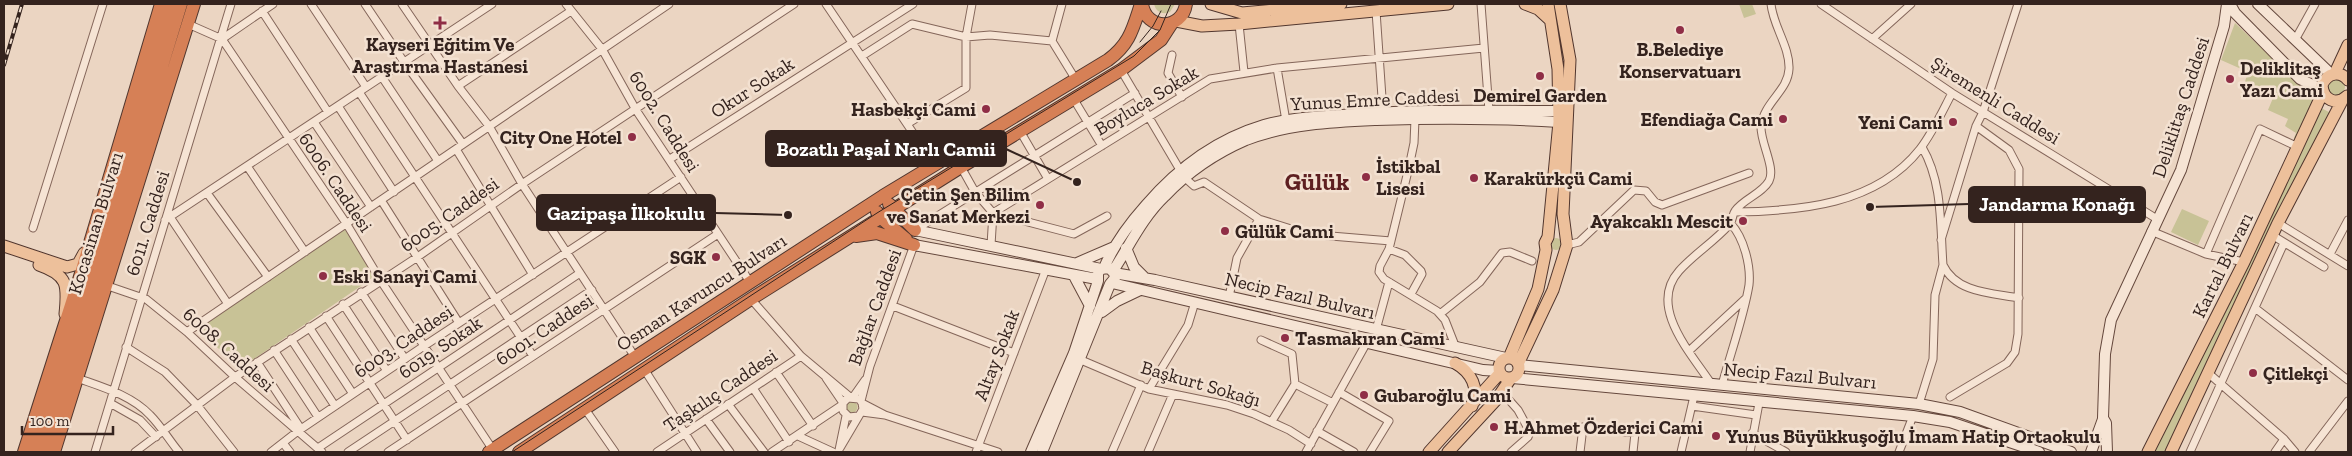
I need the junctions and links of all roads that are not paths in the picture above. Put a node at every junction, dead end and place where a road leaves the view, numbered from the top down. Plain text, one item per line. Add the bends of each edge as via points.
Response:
1 (103, 4) edge
2 (161, 4) edge
3 (170, 4) edge
4 (181, 4) edge
5 (194, 4) edge
6 (231, 4) edge
7 (273, 4) edge
8 (311, 4) edge
9 (365, 4) edge
10 (402, 4) edge
11 (492, 4) edge
12 (566, 4) edge
13 (669, 4) edge
14 (794, 4) edge
15 (826, 4) edge
16 (913, 4) edge
17 (972, 4) edge
18 (1062, 4) edge
19 (1142, 4) edge
20 (1186, 4) edge
21 (1211, 4) edge
22 (1341, 4) edge
23 (1448, 4) edge
24 (1481, 4) edge
25 (1525, 4) edge
26 (1548, 4) edge
27 (1771, 4) edge
28 (1821, 4) edge
29 (1911, 4) edge
30 (2018, 4) edge
31 (2228, 4) edge
32 (2234, 4) edge
33 (2258, 4) edge
34 (2315, 4) edge
35 (1225, 6) edge
36 (1289, 6) edge
37 (1562, 7) edge
38 (262, 11) junction
39 (571, 11) junction
40 (1376, 11) junction
41 (1550, 20) junction
42 (1174, 22) junction
43 (188, 24) junction
44 (1239, 24) junction
45 (966, 37) junction
46 (222, 39) junction
47 (1872, 39) junction
48 (2295, 40) junction
49 (852, 41) junction
50 (1052, 41) junction
51 (2348, 44) edge
52 (430, 45) junction
53 (1484, 48) junction
54 (602, 49) junction
55 (1172, 55) dead end
56 (862, 56) junction
57 (1380, 58) junction
58 (404, 62) junction
59 (1278, 68) junction
60 (1121, 70) junction
61 (1244, 72) junction
62 (2333, 74) junction
63 (382, 76) junction
64 (1076, 80) junction
65 (2348, 80) edge
66 (458, 86) junction
67 (366, 87) junction
68 (2323, 91) junction
69 (359, 92) junction
70 (1134, 93) junction
71 (1952, 93) junction
72 (1182, 97) junction
73 (2346, 97) edge
74 (1073, 98) junction
75 (338, 106) junction
76 (636, 110) junction
77 (1489, 111) junction
78 (328, 112) junction
79 (1383, 112) junction
80 (1983, 112) junction
81 (1559, 116) junction
82 (1148, 118) junction
83 (1415, 119) junction
84 (1286, 121) junction
85 (314, 122) junction
86 (1088, 122) junction
87 (907, 124) junction
88 (489, 126) junction
89 (1976, 126) junction
90 (1020, 131) junction
91 (288, 139) junction
92 (463, 144) junction
93 (1102, 146) junction
94 (1922, 146) junction
95 (2298, 148) junction
96 (456, 149) junction
97 (1034, 156) junction
98 (670, 159) junction
99 (438, 161) junction
100 (934, 164) junction
101 (247, 166) junction
102 (961, 167) junction
103 (1749, 173) dead end
104 (1182, 174) junction
105 (415, 176) junction
106 (681, 177) junction
107 (1048, 179) junction
108 (522, 184) junction
109 (207, 192) junction
110 (394, 192) junction
111 (975, 192) junction
112 (883, 196) junction
113 (381, 200) junction
114 (871, 203) junction
115 (490, 205) junction
116 (371, 206) junction
117 (893, 210) junction
118 (1734, 212) junction
119 (993, 213) junction
120 (1107, 216) dead end
121 (881, 218) junction
122 (167, 219) junction
123 (1258, 219) junction
124 (2157, 219) junction
125 (2348, 220) edge
126 (2278, 223) junction
127 (346, 224) junction
128 (1731, 224) junction
129 (33, 228) dead end
130 (94, 228) junction
131 (915, 230) junction
132 (2151, 232) junction
133 (452, 233) junction
134 (718, 234) junction
135 (2272, 235) junction
136 (851, 237) junction
137 (1548, 237) junction
138 (1941, 240) junction
139 (2284, 243) junction
140 (914, 245) junction
141 (991, 245) junction
142 (1390, 245) junction
143 (1565, 245) junction
144 (4, 246) edge
145 (1114, 247) junction
146 (1126, 248) junction
147 (1546, 250) junction
148 (305, 252) junction
149 (566, 252) junction
150 (4, 254) edge
151 (2206, 254) junction
152 (2330, 254) junction
153 (416, 258) junction
154 (1532, 261) dead end
155 (2244, 262) junction
156 (1077, 263) junction
157 (1943, 265) junction
158 (2348, 266) edge
159 (2324, 268) dead end
160 (1046, 269) junction
161 (580, 273) junction
162 (533, 275) junction
163 (1074, 276) junction
164 (1106, 276) junction
165 (268, 277) junction
166 (1145, 278) junction
167 (381, 281) junction
168 (750, 282) junction
169 (1389, 282) junction
170 (105, 285) junction
171 (592, 290) junction
172 (1140, 290) junction
173 (361, 292) junction
174 (1411, 294) junction
175 (141, 296) junction
176 (1230, 297) junction
177 (1745, 298) junction
178 (2018, 298) junction
179 (495, 299) junction
180 (751, 299) junction
181 (1195, 302) junction
182 (228, 304) junction
183 (343, 304) junction
184 (893, 306) junction
185 (1090, 306) junction
186 (2255, 308) junction
187 (604, 309) junction
188 (1440, 314) junction
189 (1099, 315) junction
190 (326, 316) junction
191 (509, 320) junction
192 (459, 323) junction
193 (64, 326) junction
194 (308, 327) junction
195 (1376, 330) junction
196 (187, 332) junction
197 (520, 337) junction
198 (291, 339) junction
199 (1261, 340) dead end
200 (1367, 342) junction
201 (424, 346) junction
202 (126, 347) junction
203 (1456, 348) junction
204 (274, 350) junction
205 (1690, 350) junction
206 (1014, 353) junction
207 (533, 356) junction
208 (801, 356) junction
209 (635, 357) junction
210 (404, 359) junction
211 (1080, 360) junction
212 (1513, 361) junction
213 (257, 362) junction
214 (1455, 363) junction
215 (438, 367) junction
216 (644, 369) junction
217 (387, 371) junction
218 (776, 372) junction
219 (2207, 372) junction
220 (1506, 375) junction
221 (235, 377) junction
222 (77, 378) junction
223 (826, 378) junction
224 (866, 380) junction
225 (2348, 380) edge
226 (370, 383) junction
227 (450, 384) junction
228 (1295, 384) junction
229 (2221, 384) junction
230 (1141, 385) junction
231 (1717, 385) junction
232 (752, 388) junction
233 (1149, 389) junction
234 (113, 391) junction
235 (1339, 392) junction
236 (1502, 392) junction
237 (353, 394) junction
238 (1173, 394) junction
239 (852, 397) junction
240 (1950, 397) dead end
241 (1693, 401) junction
242 (2348, 401) edge
243 (862, 402) junction
244 (1759, 402) junction
245 (110, 403) junction
246 (462, 403) junction
247 (1333, 403) junction
248 (384, 404) junction
249 (728, 404) junction
250 (1919, 404) junction
251 (197, 405) junction
252 (335, 406) junction
253 (1471, 407) junction
254 (585, 409) junction
255 (844, 409) junction
256 (860, 414) junction
257 (885, 415) junction
258 (1756, 415) junction
259 (1913, 416) junction
260 (318, 417) junction
261 (2103, 418) junction
262 (706, 419) junction
263 (395, 421) junction
264 (1272, 421) junction
265 (812, 426) junction
266 (299, 430) junction
267 (1318, 431) junction
268 (163, 432) junction
269 (684, 433) junction
270 (1752, 433) junction
271 (798, 436) junction
272 (156, 437) junction
273 (2284, 439) junction
274 (407, 440) junction
275 (789, 442) junction
276 (283, 443) junction
277 (1310, 444) junction
278 (977, 449) edge
279 (320, 450) edge
280 (839, 450) edge
281 (2028, 450) edge
282 (491, 451) edge
283 (660, 451) edge
284 (1681, 451) edge
285 (24, 452) edge
286 (34, 452) edge
287 (44, 452) edge
288 (54, 452) edge
289 (95, 452) edge
290 (136, 452) edge
291 (179, 452) edge
292 (234, 452) edge
293 (271, 452) edge
294 (290, 452) edge
295 (348, 452) edge
296 (388, 452) edge
297 (519, 452) edge
298 (615, 452) edge
299 (697, 452) edge
300 (730, 452) edge
301 (764, 452) edge
302 (772, 452) edge
303 (833, 452) edge
304 (998, 452) edge
305 (1031, 452) edge
306 (1042, 452) edge
307 (1112, 452) edge
308 (1148, 452) edge
309 (1306, 452) edge
310 (1354, 452) edge
311 (1370, 452) edge
312 (1429, 452) edge
313 (1448, 452) edge
314 (1511, 452) edge
315 (1580, 452) edge
316 (1633, 452) edge
317 (1750, 452) edge
318 (1786, 452) edge
319 (1899, 452) edge
320 (2039, 452) edge
321 (2071, 452) edge
322 (2091, 452) edge
323 (2107, 452) edge
324 (2148, 452) edge
325 (2171, 452) edge
326 (2190, 452) edge
327 (2275, 452) edge
328 (2295, 452) edge
329 (2309, 452) edge

1 - 129 street
2 - 130 highway
3 - 286 highway, Kocasinan Bulvarı
4 - 287 highway, Kocasinan Bulvarı
5 - 43 highway
6 - 46 street, 6011. Caddesi
7 - 38 street
8 - 67 street
9 - 58 street
10 - 52 street
11 - 52 street
12 - 39 street, 6002. Caddesi
13 - 54 street
14 - 76 street, 6005. Caddesi
15 - 49 street
16 - 49 street, Okur Sokak
17 - 45 street
18 - 50 street
19 - 42 highway via 1146,16 1153,22 1162,25
19 - 64 highway, Osman Kavuncu Bulvarı via 1128,41 1119,52
20 - 42 highway, Osman Kavuncu Bulvarı via 1183,15
21 - 35 main road
22 - 36 main road
23 - 40 main road
24 - 53 street
25 - 41 main road via 1538,9
26 - 41 main road
27 - 118 street via 1789,69 1785,84 1768,106 1762,122 1761,133 1770,177 1768,183
28 - 47 street, Şiremenli Caddesi
29 - 47 street
30 - 80 street
31 - 32 street
31 - 68 street via 2300,79
31 - 124 street, Deliklitaş Caddesi via 2184,160
33 - 48 street
34 - 48 street
35 - 36 main road via 1242,13
37 - 143 main road via 1570,60 1563,214
38 - 46 street
38 - 78 street
39 - 54 street, 6002. Caddesi
39 - 66 street
40 - 44 main road
40 - 57 street
41 - 81 main road via 1558,69
42 - 44 main road via 1202,26
42 - 60 highway, Osman Kavuncu Bulvarı via 1161,40
43 - 46 street
43 - 170 highway
44 - 61 street
45 - 50 street via 990,35
45 - 56 street via 912,24
45 - 87 street via 966,88
46 - 91 street, 6006. Caddesi
46 - 122 street, 6011. Caddesi
47 - 71 street, Şiremenli Caddesi
48 - 62 street
49 - 56 street
49 - 98 street, Okur Sokak
50 - 64 street
51 - 62 main road
52 - 58 street
52 - 66 street
53 - 57 street, Boyluca Sokak
53 - 77 street
54 - 76 street, 6002. Caddesi
54 - 88 street
55 - 72 street via 1168,73
56 - 87 street
57 - 59 street, Boyluca Sokak
57 - 79 street
58 - 63 street
58 - 92 street
59 - 61 street, Boyluca Sokak
59 - 84 street
60 - 70 street
60 - 74 highway, Osman Kavuncu Bulvarı
61 - 72 street, Boyluca Sokak via 1210,79
62 - 65 main road via 2342,74
62 - 68 main road, Kartal Bulvarı via 2324,82
63 - 67 street
63 - 99 street
64 - 100 highway, Osman Kavuncu Bulvarı
66 - 88 street
67 - 69 street
68 - 73 main road via 2330,100
68 - 95 main road, Kartal Bulvarı
69 - 75 street
69 - 105 street
70 - 82 street
70 - 86 street
71 - 80 street, Şiremenli Caddesi
71 - 94 street
72 - 82 street, Boyluca Sokak
73 - 126 main road, Kartal Bulvarı
74 - 86 street
74 - 90 highway, Osman Kavuncu Bulvarı
75 - 78 street
75 - 110 street
76 - 98 street, 6002. Caddesi
76 - 108 street, 6005. Caddesi
77 - 79 street, Yunus Emre Caddesi
77 - 81 street, Yunus Emre Caddesi
78 - 85 street
79 - 84 street, Yunus Emre Caddesi
80 - 89 street
80 - 124 street, Şiremenli Caddesi
81 - 83 street, Yunus Emre Caddesi
81 - 137 main road
82 - 93 street, Boyluca Sokak
82 - 104 street
83 - 104 street, Yunus Emre Caddesi via 1331,123 1266,134 1226,150
83 - 142 street via 1414,143
84 - 104 street, Yunus Emre Caddesi via 1264,125 1238,136
85 - 91 street
85 - 116 street
86 - 93 street
86 - 97 street
87 - 100 street
88 - 92 street
88 - 108 street
89 - 138 street
89 - 178 street via 2008,150 2019,168
90 - 97 street
90 - 102 highway, Osman Kavuncu Bulvarı
91 - 101 street
91 - 127 street, 6006. Caddesi
92 - 96 street
93 - 107 street, Boyluca Sokak
94 - 118 street via 1884,180 1844,199 1799,208
94 - 138 street via 1936,182
95 - 151 street via 2260,129
95 - 155 main road, Kartal Bulvarı
96 - 99 street
96 - 115 street
97 - 107 street
97 - 111 street
98 - 106 street, 6002. Caddesi
99 - 105 street
100 - 112 highway, Osman Kavuncu Bulvarı
101 - 109 street
101 - 148 street
102 - 111 street
102 - 117 highway, Osman Kavuncu Bulvarı
103 - 143 street via 1662,205 1657,204 1646,191 1634,190 1579,242
104 - 123 street via 1194,186 1204,182
104 - 145 street, Yunus Emre Caddesi via 1140,211
104 - 146 street, Yunus Emre Caddesi via 1147,216
105 - 110 street
105 - 133 street
106 - 134 street, 6002. Caddesi
106 - 149 street, 6003. Caddesi
107 - 119 street, Boyluca Sokak
108 - 115 street, 6005. Caddesi
108 - 149 street
109 - 122 street
109 - 165 street
110 - 113 street
111 - 119 street
111 - 131 street
112 - 114 highway, Osman Kavuncu Bulvarı
112 - 117 highway
113 - 116 street
113 - 153 street
114 - 121 highway
114 - 168 highway, Osman Kavuncu Bulvarı
115 - 133 street, 6005. Caddesi
115 - 162 street
116 - 127 street
117 - 121 highway, Osman Kavuncu Bulvarı
117 - 131 highway
118 - 128 street
119 - 120 street via 1074,234
119 - 141 street
121 - 136 highway, Osman Kavuncu Bulvarı
121 - 140 highway
122 - 175 street, 6011. Caddesi
122 - 182 street
123 - 142 street via 1307,234
123 - 176 street via 1237,258
124 - 132 street, Deliklitaş Caddesi
125 - 152 street
126 - 135 main road, Kartal Bulvarı
126 - 152 street
127 - 148 street
127 - 167 street, 6006. Caddesi
128 - 177 street via 1739,235 1747,262
128 - 205 street via 1679,271 1669,291 1670,319
130 - 144 main road via 80,262 74,266 67,267
130 - 193 highway
131 - 141 street, Necip Fazıl Bulvarı
132 - 151 street
132 - 261 street, Deliklitaş Caddesi via 2108,329
133 - 153 street, 6005. Caddesi
133 - 179 street
134 - 168 street, 6002. Caddesi
134 - 187 street, 6001. Caddesi
135 - 139 street
135 - 219 main road, Kartal Bulvarı
136 - 140 highway via 877,233
136 - 180 highway, Osman Kavuncu Bulvarı
137 - 143 main road via 1557,233
137 - 147 main road
138 - 157 street
139 - 159 street
139 - 186 street
140 - 160 street, Necip Fazıl Bulvarı
140 - 184 street, Bağlar Caddesi
141 - 156 street, Necip Fazıl Bulvarı
142 - 169 street via 1380,266 1380,275
142 - 174 street via 1422,270
143 - 147 main road via 1555,255
143 - 212 main road via 1553,290
145 - 156 street
145 - 164 street, Yunus Emre Caddesi
146 - 164 street, Yunus Emre Caddesi
146 - 166 street via 1134,267
147 - 212 main road via 1538,289
148 - 165 street
149 - 161 street
149 - 162 street, 6003. Caddesi
150 - 193 main road via 52,270 60,276 67,292
151 - 155 street
152 - 158 street
153 - 167 street, 6005. Caddesi
153 - 192 street
154 - 188 street via 1510,252 1502,253 1480,282
155 - 324 main road, Kartal Bulvarı
156 - 164 street, Necip Fazıl Bulvarı
157 - 178 street via 1951,278 1965,287
157 - 250 street via 1935,295 1933,359
160 - 163 street, Necip Fazıl Bulvarı
160 - 206 street, Altay Sokak
161 - 171 street
161 - 191 street, 6019. Sokak
162 - 179 street, 6003. Caddesi
163 - 164 street, Necip Fazıl Bulvarı
163 - 185 street
164 - 166 street, Necip Fazıl Bulvarı
164 - 172 street, Necip Fazıl Bulvarı
164 - 185 street, Yunus Emre Caddesi
164 - 189 street, Yunus Emre Caddesi
165 - 182 street
166 - 176 street, Necip Fazıl Bulvarı
167 - 173 street, 6005. Caddesi
167 - 201 street, 6006. Caddesi
168 - 209 highway, Osman Kavuncu Bulvarı
169 - 174 street
169 - 195 street
170 - 175 street, 6008. Caddesi
170 - 222 highway
171 - 187 street
171 - 197 street
172 - 181 street, Necip Fazıl Bulvarı
172 - 189 street via 1116,301
173 - 183 street, 6005. Caddesi
173 - 210 street
174 - 188 street
175 - 196 street, 6008. Caddesi
175 - 202 street, 6011. Caddesi
176 - 195 street, Necip Fazıl Bulvarı
177 - 205 street
177 - 231 street
178 - 240 street via 2018,334 2014,355 1998,370
179 - 191 street
179 - 192 street, 6003. Caddesi
180 - 208 street
180 - 216 highway, Osman Kavuncu Bulvarı
181 - 200 street, Necip Fazıl Bulvarı
181 - 233 street via 1188,325
182 - 196 street
183 - 190 street, 6005. Caddesi
183 - 217 street
184 - 206 street
184 - 224 street, Bağlar Caddesi
185 - 305 street, Yunus Emre Caddesi via 1074,353
186 - 225 street
186 - 229 street
187 - 207 street, 6001. Caddesi
187 - 209 street
188 - 203 street
189 - 211 street, Yunus Emre Caddesi
190 - 194 street, 6005. Caddesi
190 - 226 street
191 - 197 street
191 - 215 street, 6019. Sokak
192 - 201 street, 6003. Caddesi
193 - 285 highway
194 - 198 street, 6005. Caddesi
194 - 237 street
195 - 203 street, Necip Fazıl Bulvarı
196 - 221 street, 6008. Caddesi
197 - 207 street
197 - 227 street
198 - 204 street, 6005. Caddesi
198 - 252 street
199 - 228 street via 1292,354
200 - 214 street, Necip Fazıl Bulvarı
200 - 235 street
201 - 210 street, 6003. Caddesi
201 - 215 street, 6006. Caddesi
202 - 234 street, 6011. Caddesi
202 - 251 street via 165,372
203 - 212 street, Necip Fazıl Bulvarı
204 - 213 street, 6005. Caddesi
204 - 260 street
205 - 231 street
206 - 278 street, Altay Sokak
207 - 246 street, 6001. Caddesi
208 - 218 street, Taşkılıç Caddesi
208 - 223 street
209 - 282 highway, Osman Kavuncu Bulvarı
210 - 217 street, 6003. Caddesi
211 - 230 street, Başkurt Sokağı
211 - 306 street, Yunus Emre Caddesi
212 - 220 main road via 1517,374
212 - 220 main road via 1501,362
212 - 231 street, Necip Fazıl Bulvarı
213 - 221 street, 6005. Caddesi
213 - 266 street
214 - 220 street, Necip Fazıl Bulvarı
214 - 253 main road via 1474,384
215 - 227 street, 6006. Caddesi
215 - 248 street, 6019. Sokak
216 - 254 highway, Osman Kavuncu Bulvarı
216 - 269 street
217 - 226 street, 6003. Caddesi
218 - 232 street, Taşkılıç Caddesi
218 - 265 street
219 - 229 street
219 - 325 main road, Kartal Bulvarı
220 - 236 main road
220 - 241 street, Necip Fazıl Bulvarı
220 - 253 main road
221 - 251 street, 6005. Caddesi
221 - 266 street, 6008. Caddesi
222 - 234 street
222 - 288 highway
223 - 239 street
223 - 255 street
224 - 239 street, Bağlar Caddesi
224 - 243 street, Bağlar Caddesi
226 - 237 street, 6003. Caddesi
226 - 248 street
227 - 246 street, 6006. Caddesi
227 - 263 street
228 - 247 street
228 - 264 street
229 - 273 street
229 - 326 street
230 - 233 street, Başkurt Sokağı
230 - 307 street
231 - 250 street, Necip Fazıl Bulvarı
232 - 249 street, Taşkılıç Caddesi
232 - 275 street
233 - 238 street, Başkurt Sokağı
234 - 245 street, 6011. Caddesi
234 - 268 street via 145,410
235 - 247 street
235 - 311 street via 1389,421
236 - 313 main road
236 - 314 street via 1518,410 1530,432
237 - 252 street, 6003. Caddesi
238 - 264 street, Başkurt Sokağı via 1227,405
238 - 308 street
239 - 243 street
239 - 255 street, Bağlar Caddesi
241 - 244 street, Necip Fazıl Bulvarı
241 - 258 street
241 - 284 street
242 - 329 street
243 - 256 street, Bağlar Caddesi
243 - 257 street
244 - 258 street
244 - 259 street, Necip Fazıl Bulvarı
245 - 272 street via 134,416
245 - 289 street, 6011. Caddesi
246 - 274 street, 6001. Caddesi
246 - 282 street, 6006. Caddesi
247 - 267 street
248 - 263 street
248 - 279 street, 6019. Sokak
249 - 262 street, Taşkılıç Caddesi
249 - 301 street
250 - 321 street, Necip Fazıl Bulvarı via 1960,412
251 - 268 street, 6005. Caddesi
251 - 292 street
252 - 260 street, 6003. Caddesi
253 - 312 main road
254 - 297 highway, Osman Kavuncu Bulvarı
254 - 298 street
255 - 256 street
255 - 265 street, Bağlar Caddesi
255 - 280 street
256 - 257 street
256 - 280 street
257 - 278 street
258 - 270 street
259 - 281 street, Necip Fazıl Bulvarı via 1950,422
259 - 319 street
260 - 266 street, 6003. Caddesi
261 - 322 street, Deliklitaş Caddesi
261 - 323 street, Deliklitaş Caddesi
262 - 269 street, Taşkılıç Caddesi
262 - 300 street
263 - 274 street
263 - 295 street
264 - 277 street, Başkurt Sokağı
265 - 271 street, Bağlar Caddesi
266 - 276 street, 6003. Caddesi
266 - 279 street, 6008. Caddesi
267 - 277 street
267 - 310 street
268 - 272 street, 6005. Caddesi
268 - 291 street
269 - 283 street, Taşkılıç Caddesi
269 - 299 street
270 - 317 street
270 - 318 street
271 - 275 street, Bağlar Caddesi
271 - 303 street
272 - 290 street, 6005. Caddesi
273 - 327 street
273 - 328 street
274 - 296 street, 6001. Caddesi
275 - 302 street, Bağlar Caddesi
276 - 293 street, 6003. Caddesi
276 - 294 street
277 - 309 street
278 - 304 street
281 - 320 street, Necip Fazıl Bulvarı
315 - 316 street via 1582,427 1635,432

